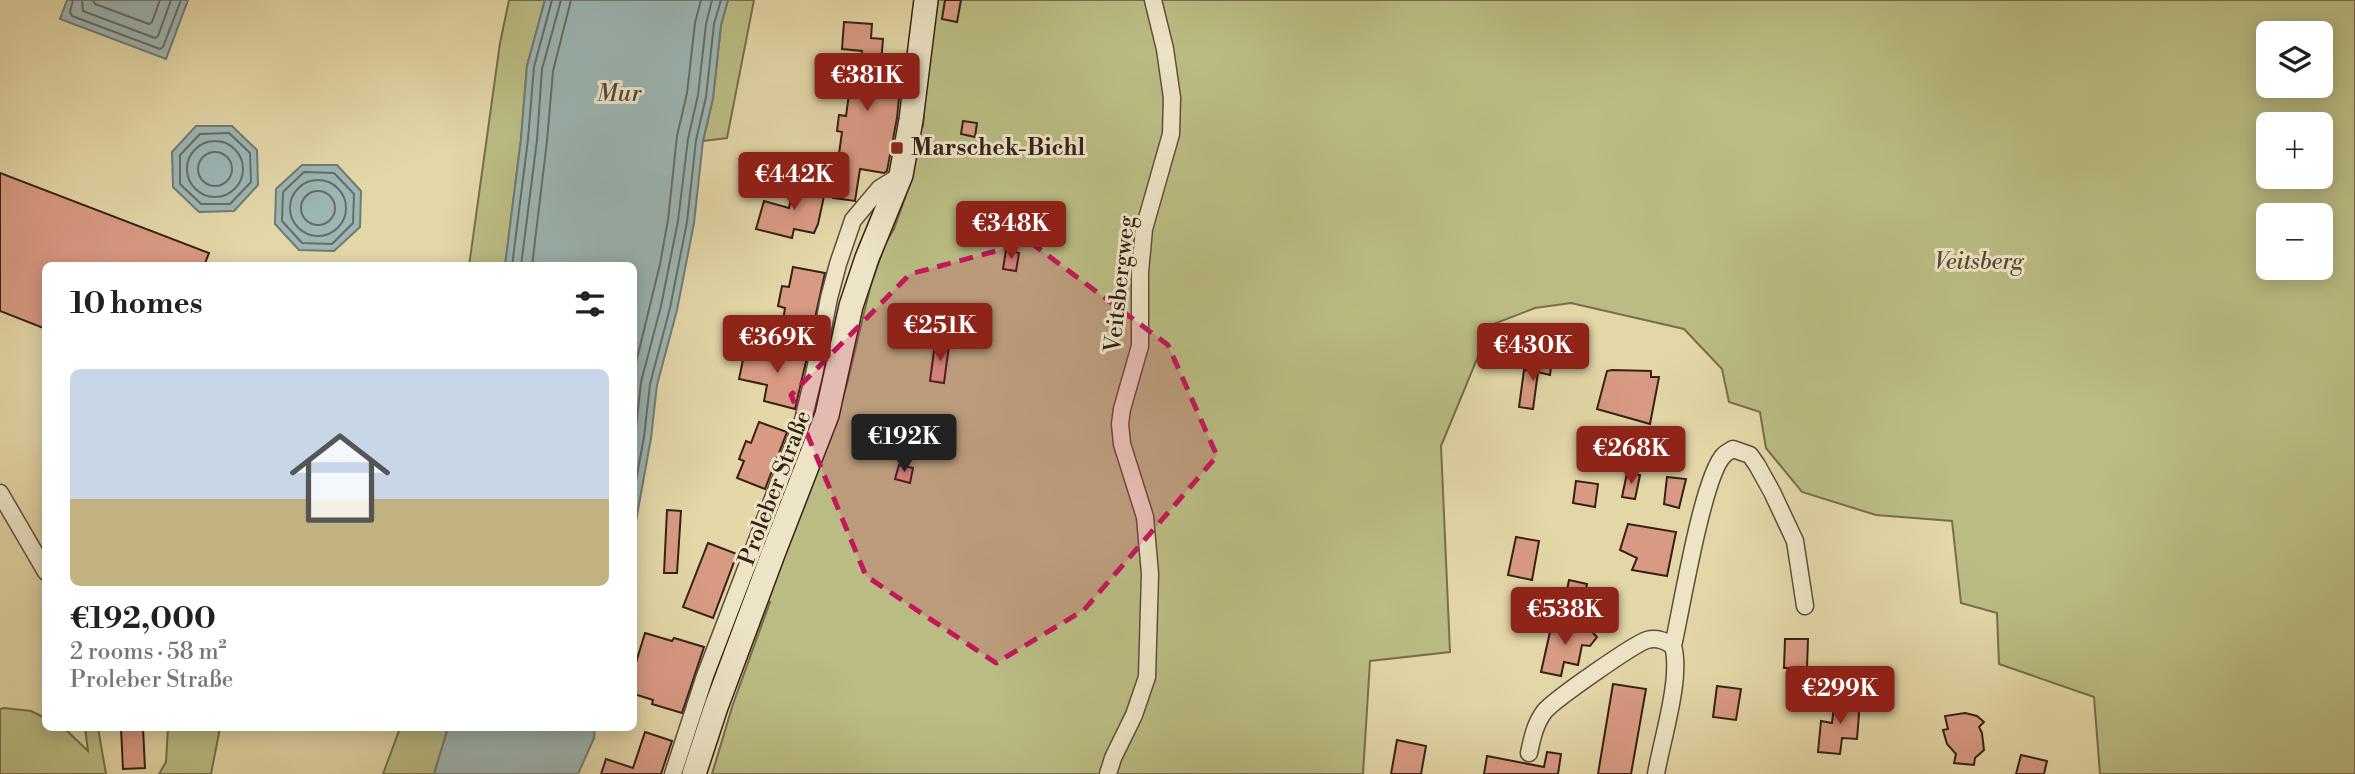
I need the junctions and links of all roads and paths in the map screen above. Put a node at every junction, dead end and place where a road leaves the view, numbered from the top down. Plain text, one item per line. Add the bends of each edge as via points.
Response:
1 (926, 0) edge
2 (1153, 0) edge
3 (901, 175) junction
4 (0, 493) edge
5 (42, 565) edge
6 (1805, 606) dead end
7 (1673, 646) junction
8 (1529, 753) dead end
9 (673, 774) edge
10 (694, 774) edge
11 (1108, 774) edge
12 (1656, 774) edge

1 - 3 main road, Proleber Straße
2 - 11 street, Veitsbergweg via 1172,98 1171,134 1144,229 1140,346 1121,424 1122,444 1145,517 1150,574 1147,677
3 - 9 street, Proleber Straße via 880,188 853,220 829,298 803,420 705,676
3 - 10 main road, Proleber Straße via 851,306 827,415
4 - 5 street
6 - 7 street via 1795,541 1757,465 1750,455 1733,449 1723,456 1710,485
7 - 8 street via 1663,640 1647,640 1545,710
7 - 12 street via 1675,682

